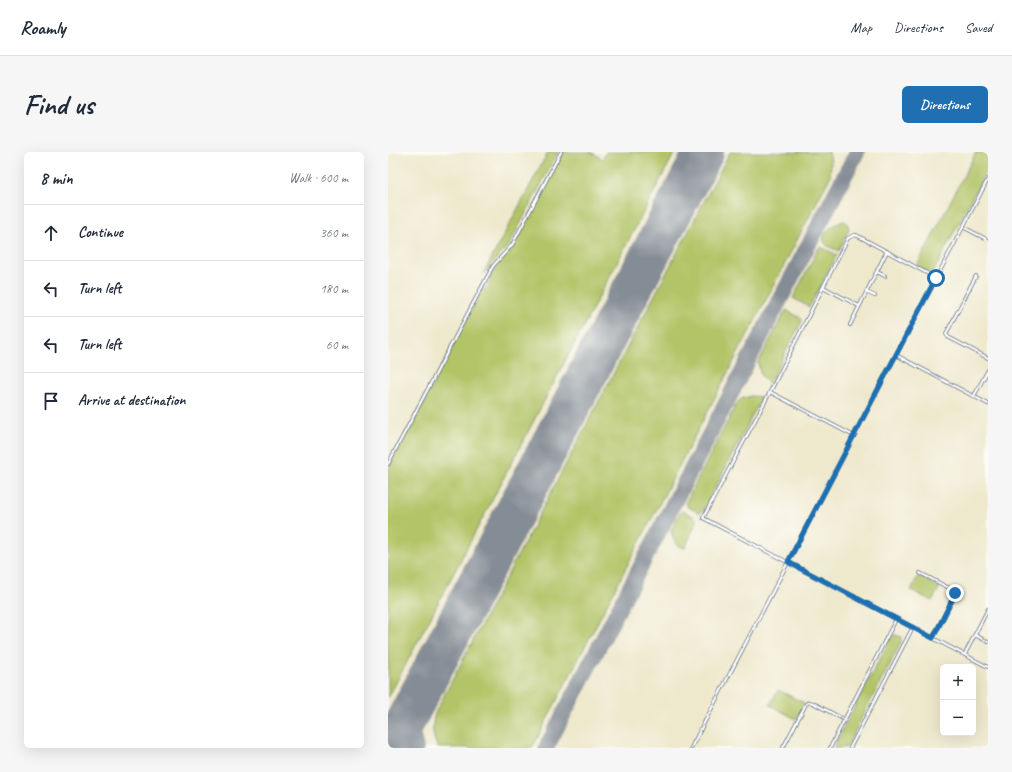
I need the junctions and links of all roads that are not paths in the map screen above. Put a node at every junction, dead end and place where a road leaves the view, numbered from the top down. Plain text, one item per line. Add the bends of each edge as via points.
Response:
1 (561, 152) edge
2 (988, 179) edge
3 (963, 227) junction
4 (988, 240) edge
5 (887, 251) junction
6 (877, 272) junction
7 (885, 276) dead end
8 (976, 276) dead end
9 (936, 278) junction
10 (823, 287) junction
11 (866, 292) junction
12 (875, 296) dead end
13 (859, 306) junction
14 (850, 325) dead end
15 (896, 355) junction
16 (988, 358) edge
17 (988, 370) edge
18 (770, 392) junction
19 (974, 396) junction
20 (988, 404) edge
21 (854, 436) junction
22 (388, 464) edge
23 (788, 562) junction
24 (920, 574) dead end
25 (988, 609) edge
26 (896, 619) junction
27 (913, 627) junction
28 (975, 635) junction
29 (933, 638) junction
30 (988, 642) edge
31 (964, 654) junction
32 (988, 667) edge
33 (845, 720) junction
34 (691, 748) edge
35 (783, 748) edge
36 (830, 748) edge
37 (850, 748) edge

1 - 22 lane via 512,245 493,266
2 - 3 lane
3 - 4 lane
3 - 9 lane
5 - 6 lane
5 - 9 lane
5 - 10 lane via 858,236 848,238
6 - 7 lane
6 - 11 lane
8 - 16 lane via 946,334
9 - 15 lane
10 - 13 lane
10 - 18 lane
11 - 12 lane
11 - 13 lane
13 - 14 lane
15 - 19 lane
15 - 21 lane
17 - 19 lane
18 - 21 lane
18 - 23 lane via 703,518
19 - 20 lane
21 - 23 lane
23 - 26 lane
23 - 34 lane
24 - 29 lane via 955,593
25 - 28 lane
26 - 27 lane
26 - 33 lane
27 - 29 lane
27 - 37 lane
28 - 30 lane
28 - 31 lane
29 - 31 lane
31 - 32 lane
33 - 35 lane via 809,702
33 - 36 lane

